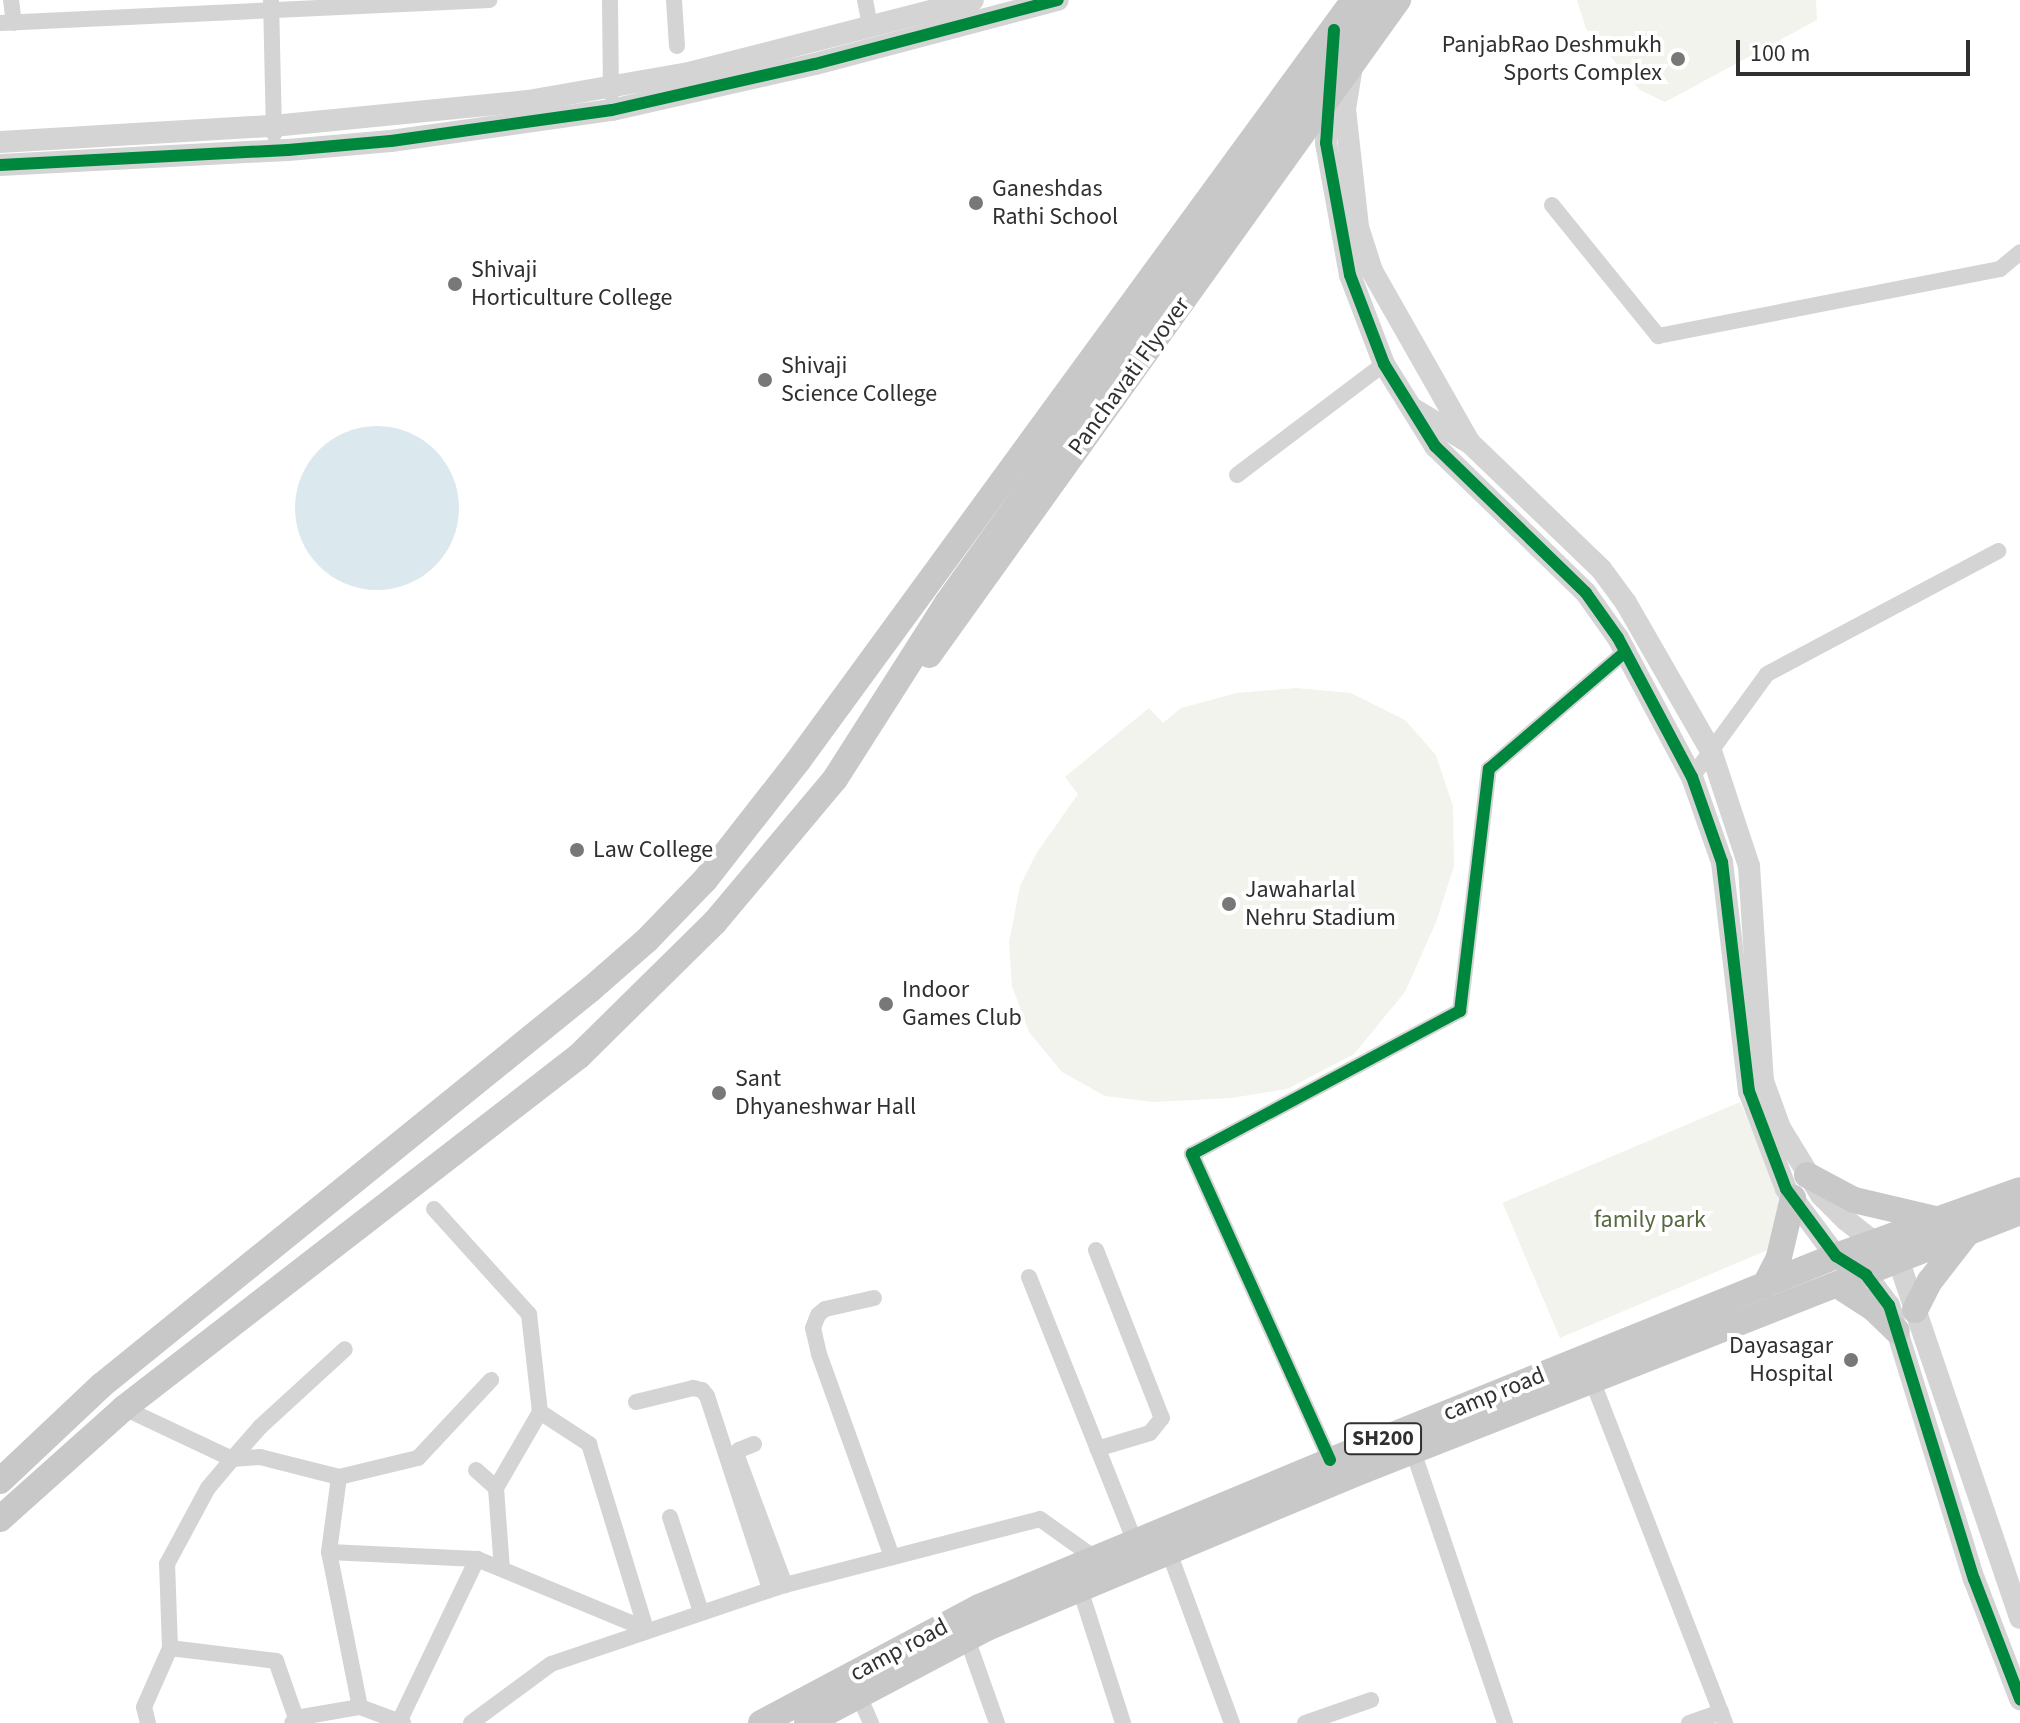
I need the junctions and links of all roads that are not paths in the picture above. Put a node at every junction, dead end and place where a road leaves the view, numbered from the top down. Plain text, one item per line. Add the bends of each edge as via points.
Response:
1 (11, 0) edge
2 (489, 0) edge
3 (610, 0) edge
4 (674, 0) edge
5 (865, 0) edge
6 (1058, 0) edge
7 (1354, 0) edge
8 (1378, 0) edge
9 (1398, 0) edge
10 (272, 6) edge
11 (970, 8) edge
12 (7, 23) edge
13 (870, 25) junction
14 (1334, 30) junction
15 (677, 46) dead end
16 (1341, 67) junction
17 (610, 86) junction
18 (612, 110) junction
19 (273, 126) junction
20 (0, 142) edge
21 (275, 151) junction
22 (0, 165) edge
23 (1552, 205) dead end
24 (2020, 252) edge
25 (1384, 364) junction
26 (1414, 409) junction
27 (1470, 443) junction
28 (1237, 475) dead end
29 (1998, 551) dead end
30 (1624, 653) junction
31 (898, 680) junction
32 (1711, 751) junction
33 (1692, 777) junction
34 (1807, 1175) junction
35 (2020, 1190) edge
36 (1793, 1198) junction
37 (434, 1209) dead end
38 (2020, 1212) edge
39 (1935, 1219) junction
40 (1970, 1230) junction
41 (1875, 1244) junction
42 (1096, 1250) dead end
43 (1836, 1256) junction
44 (1899, 1262) junction
45 (1866, 1275) junction
46 (1029, 1277) dead end
47 (1765, 1285) junction
48 (1839, 1286) junction
49 (874, 1298) dead end
50 (1915, 1310) junction
51 (1897, 1331) junction
52 (167, 1332) junction
53 (345, 1349) dead end
54 (188, 1358) junction
55 (491, 1380) dead end
56 (1592, 1380) junction
57 (102, 1385) junction
58 (636, 1402) dead end
59 (124, 1408) junction
60 (540, 1412) junction
61 (754, 1444) dead end
62 (1097, 1449) junction
63 (1413, 1451) junction
64 (232, 1459) junction
65 (1330, 1460) junction
66 (476, 1470) dead end
67 (339, 1477) junction
68 (0, 1481) edge
69 (496, 1488) junction
70 (670, 1517) dead end
71 (0, 1519) edge
72 (1135, 1542) junction
73 (1165, 1542) junction
74 (329, 1552) junction
75 (892, 1557) junction
76 (477, 1559) junction
77 (1096, 1559) junction
78 (502, 1569) junction
79 (778, 1587) junction
80 (1080, 1589) junction
81 (701, 1612) junction
82 (2020, 1618) edge
83 (963, 1628) junction
84 (646, 1629) junction
85 (170, 1648) junction
86 (859, 1696) junction
87 (2020, 1699) edge
88 (1371, 1700) dead end
89 (360, 1707) junction
90 (1723, 1718) edge
91 (294, 1720) edge
92 (401, 1722) edge
93 (148, 1723) edge
94 (471, 1723) edge
95 (761, 1723) edge
96 (807, 1723) edge
97 (871, 1723) edge
98 (997, 1723) edge
99 (1123, 1723) edge
100 (1232, 1723) edge
101 (1305, 1723) edge
102 (1505, 1723) edge
103 (1689, 1723) edge

1 - 12 street
2 - 10 street
3 - 17 street
4 - 15 street
5 - 13 street
6 - 11 street
7 - 14 main road
8 - 16 main road
9 - 16 main road, Panchavati Flyover, bridge
10 - 12 street
10 - 19 street
11 - 13 street
11 - 18 street via 815,64
13 - 17 street via 689,73
14 - 16 street
14 - 52 main road via 705,880 591,989
16 - 25 street via 1326,143 1350,275
16 - 27 street, Panchavati Flyover via 1358,227 1372,271
16 - 31 main road via 947,603
16 - 31 main road, Panchavati Flyover, bridge via 929,655
17 - 18 street
17 - 19 street via 528,101
18 - 21 street via 391,141
19 - 20 street
19 - 21 street
21 - 22 street
23 - 24 street via 1658,336 2000,269
25 - 26 street
25 - 28 street
26 - 27 street
26 - 30 street via 1444,455 1586,593
27 - 32 street via 1584,551 1618,591
29 - 32 street via 1767,674
30 - 33 street
30 - 65 street via 1489,769 1460,1011 1192,1154
31 - 54 main road via 835,779 715,922 622,1017 279,1292
32 - 33 street
32 - 34 street via 1749,866 1763,1081 1780,1128
33 - 36 street via 1722,862 1749,1091
34 - 39 main road via 1854,1200
34 - 41 street
35 - 39 main road, camp road / SH200
36 - 43 street
36 - 47 main road via 1779,1257
37 - 60 street via 529,1314
38 - 40 main road, camp road / SH200
39 - 41 main road, camp road / SH200
40 - 44 main road, camp road / SH200
40 - 50 main road via 1939,1267
41 - 43 main road, camp road / SH200
41 - 44 street
42 - 62 street via 1162,1418 1150,1433
43 - 45 street
43 - 47 main road, camp road / SH200
44 - 45 main road, camp road / SH200
44 - 50 street
45 - 48 main road, camp road / SH200
45 - 51 street via 1889,1305
46 - 62 street
47 - 65 main road, camp road / SH200
48 - 51 main road
48 - 56 main road, camp road / SH200
49 - 75 street via 825,1309 813,1328
50 - 82 street
51 - 87 street via 1974,1579
52 - 54 main road
52 - 57 main road
53 - 64 street
54 - 59 main road
55 - 67 street via 418,1458
56 - 63 main road, camp road / SH200
56 - 90 street
57 - 59 main road
57 - 68 main road
58 - 79 street via 693,1388 707,1396
59 - 64 street
59 - 71 main road
60 - 69 street
60 - 84 street via 589,1444
61 - 79 street via 737,1456
62 - 72 street
63 - 73 main road, camp road / SH200
63 - 102 street
64 - 67 street via 260,1457
64 - 85 street via 208,1488 167,1564
65 - 73 main road, camp road / SH200
66 - 69 street
67 - 74 street
69 - 78 street
70 - 81 street
72 - 73 main road, camp road / SH200
72 - 77 main road, camp road / SH200
73 - 80 main road, camp road / SH200
73 - 100 street
74 - 76 street
74 - 89 street
75 - 77 street via 1040,1519
75 - 79 street
76 - 78 street
76 - 92 street
77 - 83 main road, camp road / SH200
78 - 84 street
79 - 81 street
80 - 83 main road, camp road / SH200
80 - 99 street
81 - 84 street
83 - 86 main road, camp road / SH200
83 - 95 main road, camp road / SH200
83 - 98 street
84 - 94 street via 551,1664
85 - 91 street via 276,1661
85 - 93 street via 144,1707
86 - 96 main road, camp road / SH200
86 - 97 street
88 - 101 street
89 - 91 street
89 - 92 street
90 - 103 street

